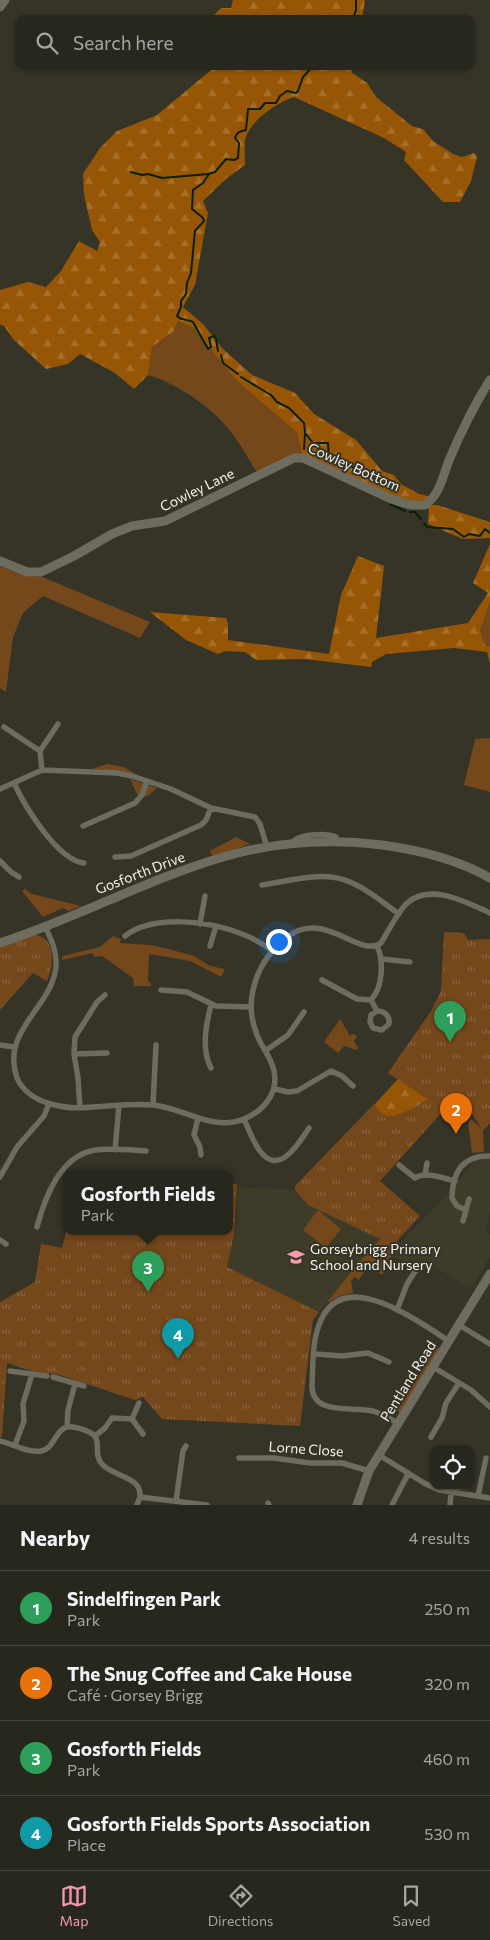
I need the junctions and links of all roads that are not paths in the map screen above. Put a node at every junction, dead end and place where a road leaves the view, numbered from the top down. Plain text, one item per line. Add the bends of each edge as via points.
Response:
1 (6, 0) edge
2 (0, 7) edge
3 (490, 380) edge
4 (294, 458) joint
5 (0, 561) edge
6 (58, 724) dead end
7 (4, 727) dead end
8 (40, 752) junction
9 (42, 770) junction
10 (147, 780) junction
11 (14, 783) junction
12 (0, 789) edge
13 (211, 808) junction
14 (83, 826) dead end
15 (267, 847) junction
16 (115, 857) dead end
17 (0, 860) edge
18 (84, 863) dead end
19 (19, 877) dead end
20 (490, 878) edge
21 (262, 885) dead end
22 (205, 896) dead end
23 (490, 913) edge
24 (399, 914) junction
25 (200, 924) junction
26 (45, 926) junction
27 (216, 926) junction
28 (125, 936) dead end
29 (0, 942) edge
30 (210, 946) dead end
31 (377, 946) junction
32 (273, 951) junction
33 (382, 959) junction
34 (410, 962) dead end
35 (322, 980) dead end
36 (161, 990) dead end
37 (105, 995) dead end
38 (371, 1000) junction
39 (211, 1005) junction
40 (251, 1007) junction
41 (378, 1011) dead end
42 (304, 1012) dead end
43 (0, 1045) edge
44 (156, 1045) dead end
45 (14, 1047) junction
46 (265, 1051) junction
47 (107, 1053) dead end
48 (74, 1054) junction
49 (211, 1068) dead end
50 (353, 1086) dead end
51 (274, 1089) junction
52 (49, 1104) junction
53 (118, 1105) junction
54 (153, 1105) junction
55 (80, 1108) junction
56 (198, 1118) junction
57 (244, 1119) junction
58 (309, 1128) dead end
59 (115, 1150) junction
60 (146, 1151) dead end
61 (201, 1155) dead end
62 (490, 1156) edge
63 (427, 1163) dead end
64 (399, 1165) dead end
65 (64, 1170) edge
66 (63, 1171) edge
67 (425, 1175) junction
68 (0, 1177) edge
69 (455, 1181) junction
70 (469, 1199) dead end
71 (466, 1210) junction
72 (463, 1221) dead end
73 (36, 1227) dead end
74 (0, 1240) edge
75 (6, 1244) dead end
76 (416, 1270) dead end
77 (489, 1278) edge
78 (397, 1310) junction
79 (459, 1325) junction
80 (449, 1341) junction
81 (490, 1344) edge
82 (315, 1354) junction
83 (388, 1362) dead end
84 (433, 1366) junction
85 (10, 1371) dead end
86 (32, 1374) junction
87 (459, 1383) junction
88 (75, 1384) junction
89 (84, 1386) dead end
90 (139, 1403) dead end
91 (490, 1407) edge
92 (132, 1419) junction
93 (398, 1423) junction
94 (67, 1427) junction
95 (143, 1434) dead end
96 (95, 1436) junction
97 (431, 1436) dead end
98 (0, 1441) edge
99 (15, 1445) junction
100 (186, 1446) dead end
101 (379, 1455) junction
102 (239, 1458) dead end
103 (486, 1458) dead end
104 (370, 1471) junction
105 (408, 1474) junction
106 (451, 1493) junction
107 (478, 1496) junction
108 (140, 1497) junction
109 (490, 1498) edge
110 (176, 1501) junction
111 (137, 1505) edge
112 (207, 1505) edge
113 (357, 1505) edge
114 (392, 1505) edge
115 (450, 1505) edge

1 - 2 street
3 - 4 street, Cowley Bottom via 434,497 425,505 402,503 303,458
4 - 5 street, Cowley Lane via 165,522 123,529 42,572 28,572
6 - 8 street
7 - 8 street
8 - 9 street
9 - 10 street via 117,773
9 - 11 street
10 - 13 street
10 - 14 street via 142,795 135,803
11 - 12 street
11 - 18 street via 44,832 77,862
13 - 15 street via 255,818
13 - 16 street via 201,825 131,856
15 - 20 street, Gosforth Drive via 337,841 396,847 463,864
15 - 26 street, Gosforth Drive via 207,862
17 - 19 street
21 - 24 street via 321,877 339,878 370,893
22 - 25 street
23 - 24 street via 435,894 415,898
24 - 31 street
25 - 27 street
25 - 28 street via 157,923 133,930
26 - 29 street, Gosforth Drive
26 - 45 street via 54,948 55,972 49,988 17,1035
27 - 30 street
27 - 32 street via 243,934
31 - 32 street via 366,946 322,928 309,928 288,936
31 - 33 street
32 - 40 street via 254,984
33 - 34 street
33 - 38 street via 378,987
35 - 38 street via 357,999
36 - 39 street via 187,992
37 - 48 street via 78,1030
38 - 41 street
39 - 40 street
39 - 49 street via 205,1045
40 - 46 street via 255,1032
42 - 46 street via 288,1034
43 - 45 street
44 - 54 street
45 - 52 street via 14,1070 18,1080 32,1095
46 - 51 street via 274,1069
47 - 48 street
48 - 55 street
50 - 51 street via 330,1071 297,1091
51 - 57 street via 264,1107
52 - 55 street
52 - 68 street via 44,1116 17,1147
53 - 54 street
53 - 55 street
53 - 59 street
54 - 56 street
56 - 57 street via 224,1124
56 - 61 street via 194,1135
57 - 58 street via 259,1151 271,1159 289,1155
59 - 60 street
59 - 65 street via 88,1152 70,1162
62 - 69 street via 468,1160 460,1167
63 - 67 street
64 - 67 street via 414,1178
66 - 73 street
67 - 69 street
69 - 71 street via 452,1198 457,1206
70 - 71 street
71 - 72 street
74 - 75 street
76 - 78 street
77 - 79 street, Pentland Road
78 - 80 street
78 - 82 street via 357,1296 336,1302 326,1311 319,1325
79 - 80 street, Pentland Road
79 - 81 street
80 - 84 street, Pentland Road
82 - 83 street via 342,1356 368,1353
82 - 93 street via 312,1393 319,1404 373,1411
84 - 87 street
84 - 93 street, Pentland Road
85 - 86 street
86 - 88 street
86 - 99 street via 23,1404 24,1421
87 - 91 street
87 - 97 street via 446,1402 442,1418
88 - 89 street
88 - 94 street
90 - 92 street
92 - 95 street
92 - 96 street via 112,1418
93 - 101 street, Pentland Road
94 - 96 street
94 - 99 street via 44,1451 35,1452
96 - 108 street via 100,1463 136,1484
98 - 99 street
100 - 110 street
101 - 104 street, Pentland Road
101 - 105 street
102 - 104 street, Lorne Close via 342,1463
103 - 107 street
104 - 113 street, Pentland Road
105 - 106 street via 432,1488
105 - 114 street
106 - 107 street
106 - 115 street
107 - 109 street
108 - 110 street
108 - 111 street
110 - 112 street

